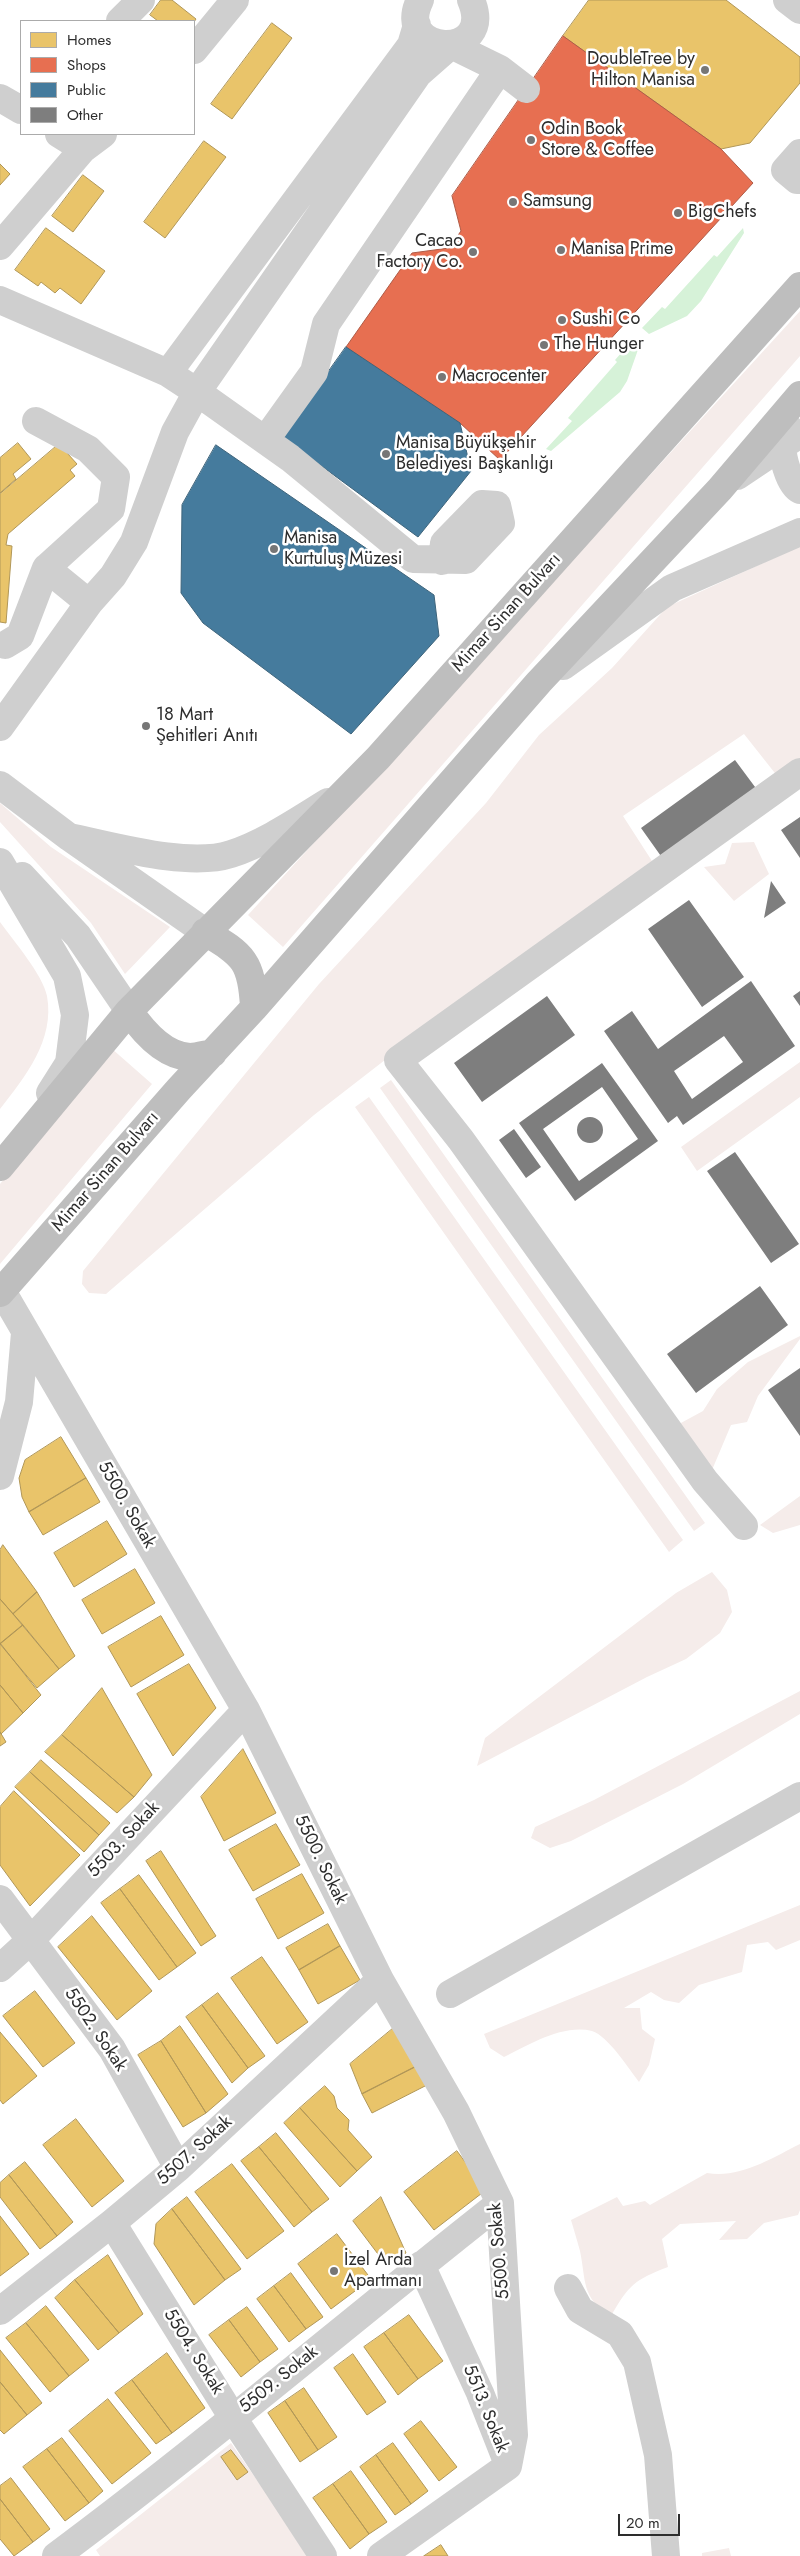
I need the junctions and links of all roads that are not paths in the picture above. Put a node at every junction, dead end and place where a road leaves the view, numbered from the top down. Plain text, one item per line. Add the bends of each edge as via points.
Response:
1 (141, 0) edge
2 (235, 0) edge
3 (471, 0) edge
4 (787, 0) edge
5 (417, 9) edge
6 (800, 10) edge
7 (121, 20) edge
8 (473, 28) junction
9 (451, 45) junction
10 (195, 49) edge
11 (500, 69) junction
12 (526, 89) dead end
13 (0, 98) edge
14 (20, 109) edge
15 (63, 135) edge
16 (93, 142) edge
17 (800, 153) edge
18 (800, 180) edge
19 (0, 246) edge
20 (800, 286) edge
21 (0, 300) edge
22 (168, 373) junction
23 (197, 392) junction
24 (800, 395) edge
25 (800, 404) edge
26 (36, 421) dead end
27 (266, 439) junction
28 (791, 439) edge
29 (720, 489) junction
30 (800, 490) edge
31 (800, 532) edge
32 (442, 561) dead end
33 (46, 568) junction
34 (89, 603) junction
35 (5, 645) dead end
36 (539, 682) junction
37 (0, 726) edge
38 (800, 772) edge
39 (0, 786) edge
40 (346, 790) junction
41 (69, 837) junction
42 (0, 853) edge
43 (0, 862) edge
44 (205, 932) junction
45 (254, 1008) junction
46 (129, 1011) junction
47 (213, 1053) junction
48 (6, 1161) edge
49 (1, 1292) edge
50 (25, 1333) junction
51 (0, 1476) edge
52 (744, 1526) dead end
53 (246, 1710) junction
54 (800, 1796) edge
55 (0, 1899) edge
56 (31, 1940) junction
57 (0, 1968) edge
58 (380, 1980) junction
59 (450, 1994) dead end
60 (178, 2168) junction
61 (500, 2203) junction
62 (112, 2223) junction
63 (421, 2264) junction
64 (568, 2288) dead end
65 (0, 2311) edge
66 (233, 2418) junction
67 (508, 2466) junction
68 (56, 2556) edge
69 (323, 2556) edge
70 (381, 2556) edge
71 (666, 2556) edge

1 - 7 street
2 - 10 street
3 - 8 street
4 - 6 street
5 - 9 street via 427,39 442,46
5 - 22 street via 411,45
8 - 9 street via 468,36
8 - 11 street
9 - 11 street
9 - 23 street via 418,74
11 - 12 street
11 - 27 street via 335,330 314,372
13 - 14 street
15 - 16 street
16 - 19 street
17 - 18 street via 785,170
20 - 40 highway, Mimar Sinan Bulvarı
21 - 22 street
22 - 23 street
23 - 27 street
23 - 34 street via 175,432 134,542 113,576
24 - 29 highway
25 - 28 street
26 - 33 street via 88,449 116,478 111,508
27 - 32 street via 413,559
28 - 29 street
28 - 30 street via 790,480
29 - 36 highway
31 - 36 street via 672,588
33 - 34 street
33 - 35 street via 20,636
34 - 37 street
36 - 45 highway
38 - 52 street via 398,1060 461,1140 705,1481
39 - 41 street
40 - 41 street via 283,830 230,854 182,859
40 - 44 highway, Mimar Sinan Bulvarı
41 - 44 street
42 - 46 street via 78,936
43 - 48 street via 67,976 75,1015 69,1063
44 - 45 highway via 229,946 246,962 253,981
44 - 46 highway
45 - 47 highway
46 - 47 highway via 142,1030 169,1050 189,1057
46 - 48 highway
47 - 49 highway, Mimar Sinan Bulvarı
49 - 50 street, 5500. Sokak
50 - 51 street via 19,1402
50 - 53 street, 5500. Sokak
53 - 56 street, 5503. Sokak
53 - 58 street, 5500. Sokak
54 - 59 street
55 - 56 street, 5502. Sokak
56 - 57 street, 5503. Sokak
56 - 60 street, 5502. Sokak via 112,2049
58 - 60 street, 5507. Sokak
58 - 61 street, 5500. Sokak via 456,2112
60 - 62 street, 5507. Sokak
61 - 63 street, 5509. Sokak
61 - 67 street, 5500. Sokak via 514,2435
62 - 65 street, 5507. Sokak
62 - 66 street, 5504. Sokak
63 - 66 street, 5509. Sokak
63 - 67 street, 5513. Sokak via 480,2393
64 - 71 street via 580,2310 620,2334 637,2362 658,2455
66 - 68 street, 5509. Sokak
66 - 69 street, 5504. Sokak
67 - 70 street, 5513. Sokak

